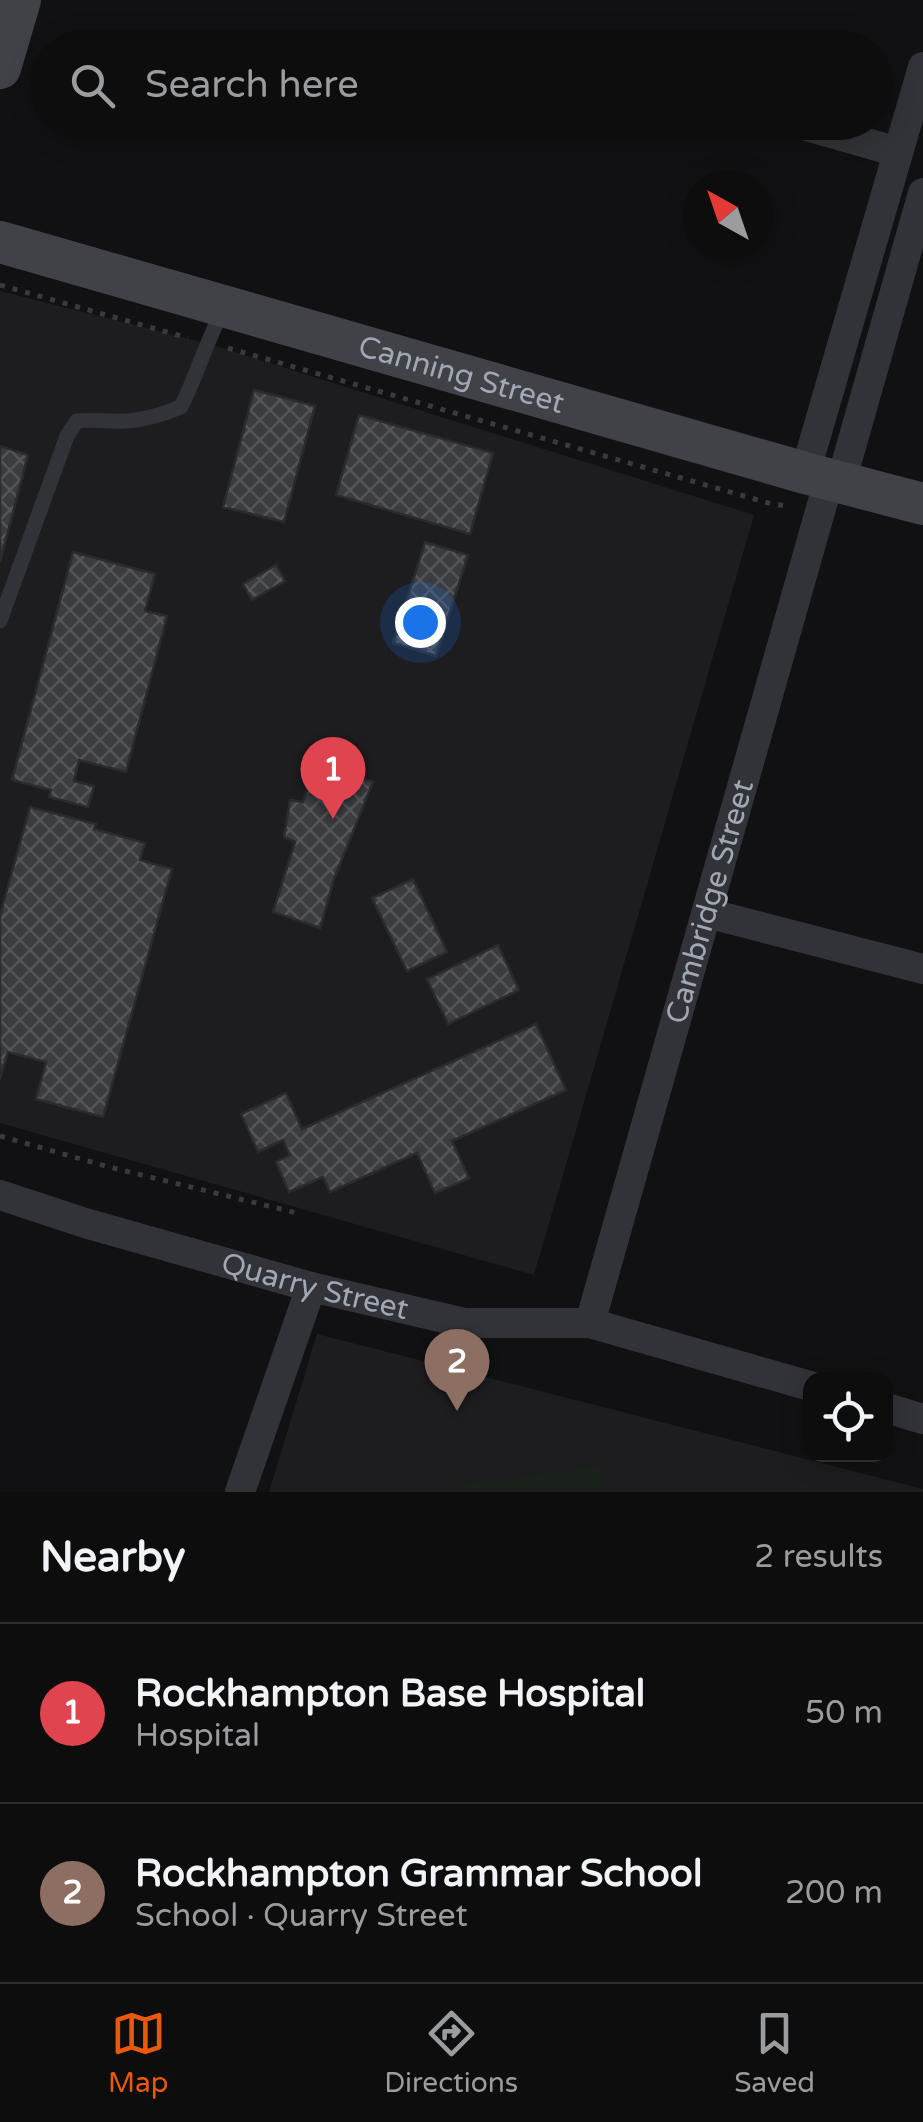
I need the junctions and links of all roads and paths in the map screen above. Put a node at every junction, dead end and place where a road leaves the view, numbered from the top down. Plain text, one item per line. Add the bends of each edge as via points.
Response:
1 (20, 0) edge
2 (923, 67) edge
3 (0, 68) edge
4 (856, 140) edge
5 (898, 152) junction
6 (923, 193) edge
7 (0, 242) edge
8 (0, 285) edge
9 (215, 324) junction
10 (817, 485) junction
11 (923, 504) edge
12 (0, 621) edge
13 (706, 913) junction
14 (923, 969) edge
15 (0, 1136) edge
16 (0, 1195) edge
17 (297, 1214) dead end
18 (311, 1287) junction
19 (590, 1323) junction
20 (803, 1384) edge
21 (893, 1410) edge
22 (923, 1419) edge
23 (240, 1492) edge

1 - 3 street
2 - 5 street, Cambridge Street
4 - 5 street
5 - 10 street, Cambridge Street
6 - 10 street, Cambridge Street
7 - 9 street, Canning Street
8 - 9 path
9 - 10 street, Canning Street
9 - 10 path via 772,504
9 - 12 lane via 181,407 125,422 77,421
10 - 11 street, Canning Street
10 - 13 street, Cambridge Street
13 - 14 street
13 - 19 street, Cambridge Street
15 - 17 path
16 - 18 street, Quarry Street
18 - 19 street, Quarry Street via 465,1323
18 - 23 street
19 - 20 street, Quarry Street
21 - 22 street

